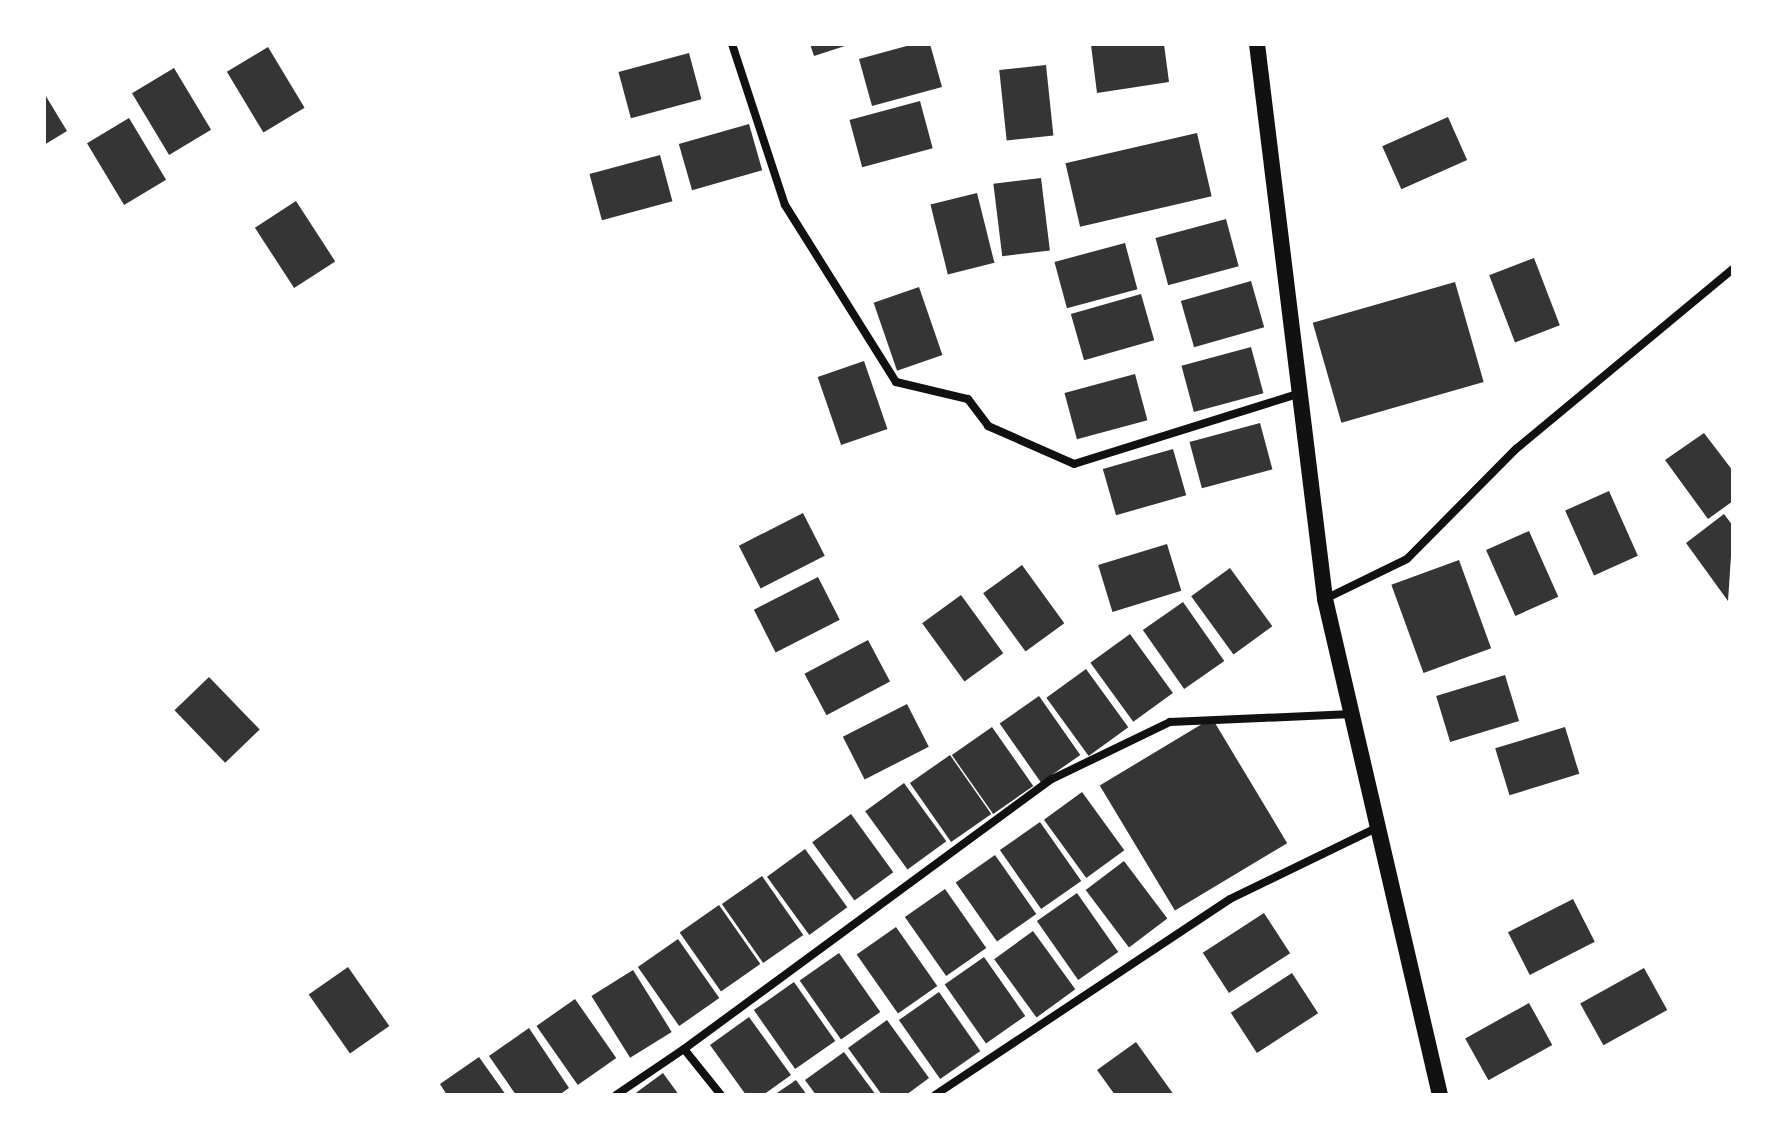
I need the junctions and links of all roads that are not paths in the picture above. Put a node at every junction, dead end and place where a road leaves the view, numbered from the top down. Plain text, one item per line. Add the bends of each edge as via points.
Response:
1 (732, 44) edge
2 (1257, 44) edge
3 (1733, 269) edge
4 (1301, 393) junction
5 (1325, 599) junction
6 (1353, 714) junction
7 (1374, 829) junction
8 (684, 1049) junction
9 (616, 1095) edge
10 (721, 1095) edge
11 (935, 1095) edge
12 (1440, 1095) edge

1 - 4 street via 785,205 896,382 968,399 988,426 1074,464
2 - 4 main road
3 - 5 street via 1516,449 1407,559
4 - 5 main road
5 - 6 main road
6 - 7 main road
6 - 8 street via 1170,722 1090,756
7 - 11 street via 1230,899
7 - 12 main road
8 - 9 street
8 - 10 street

